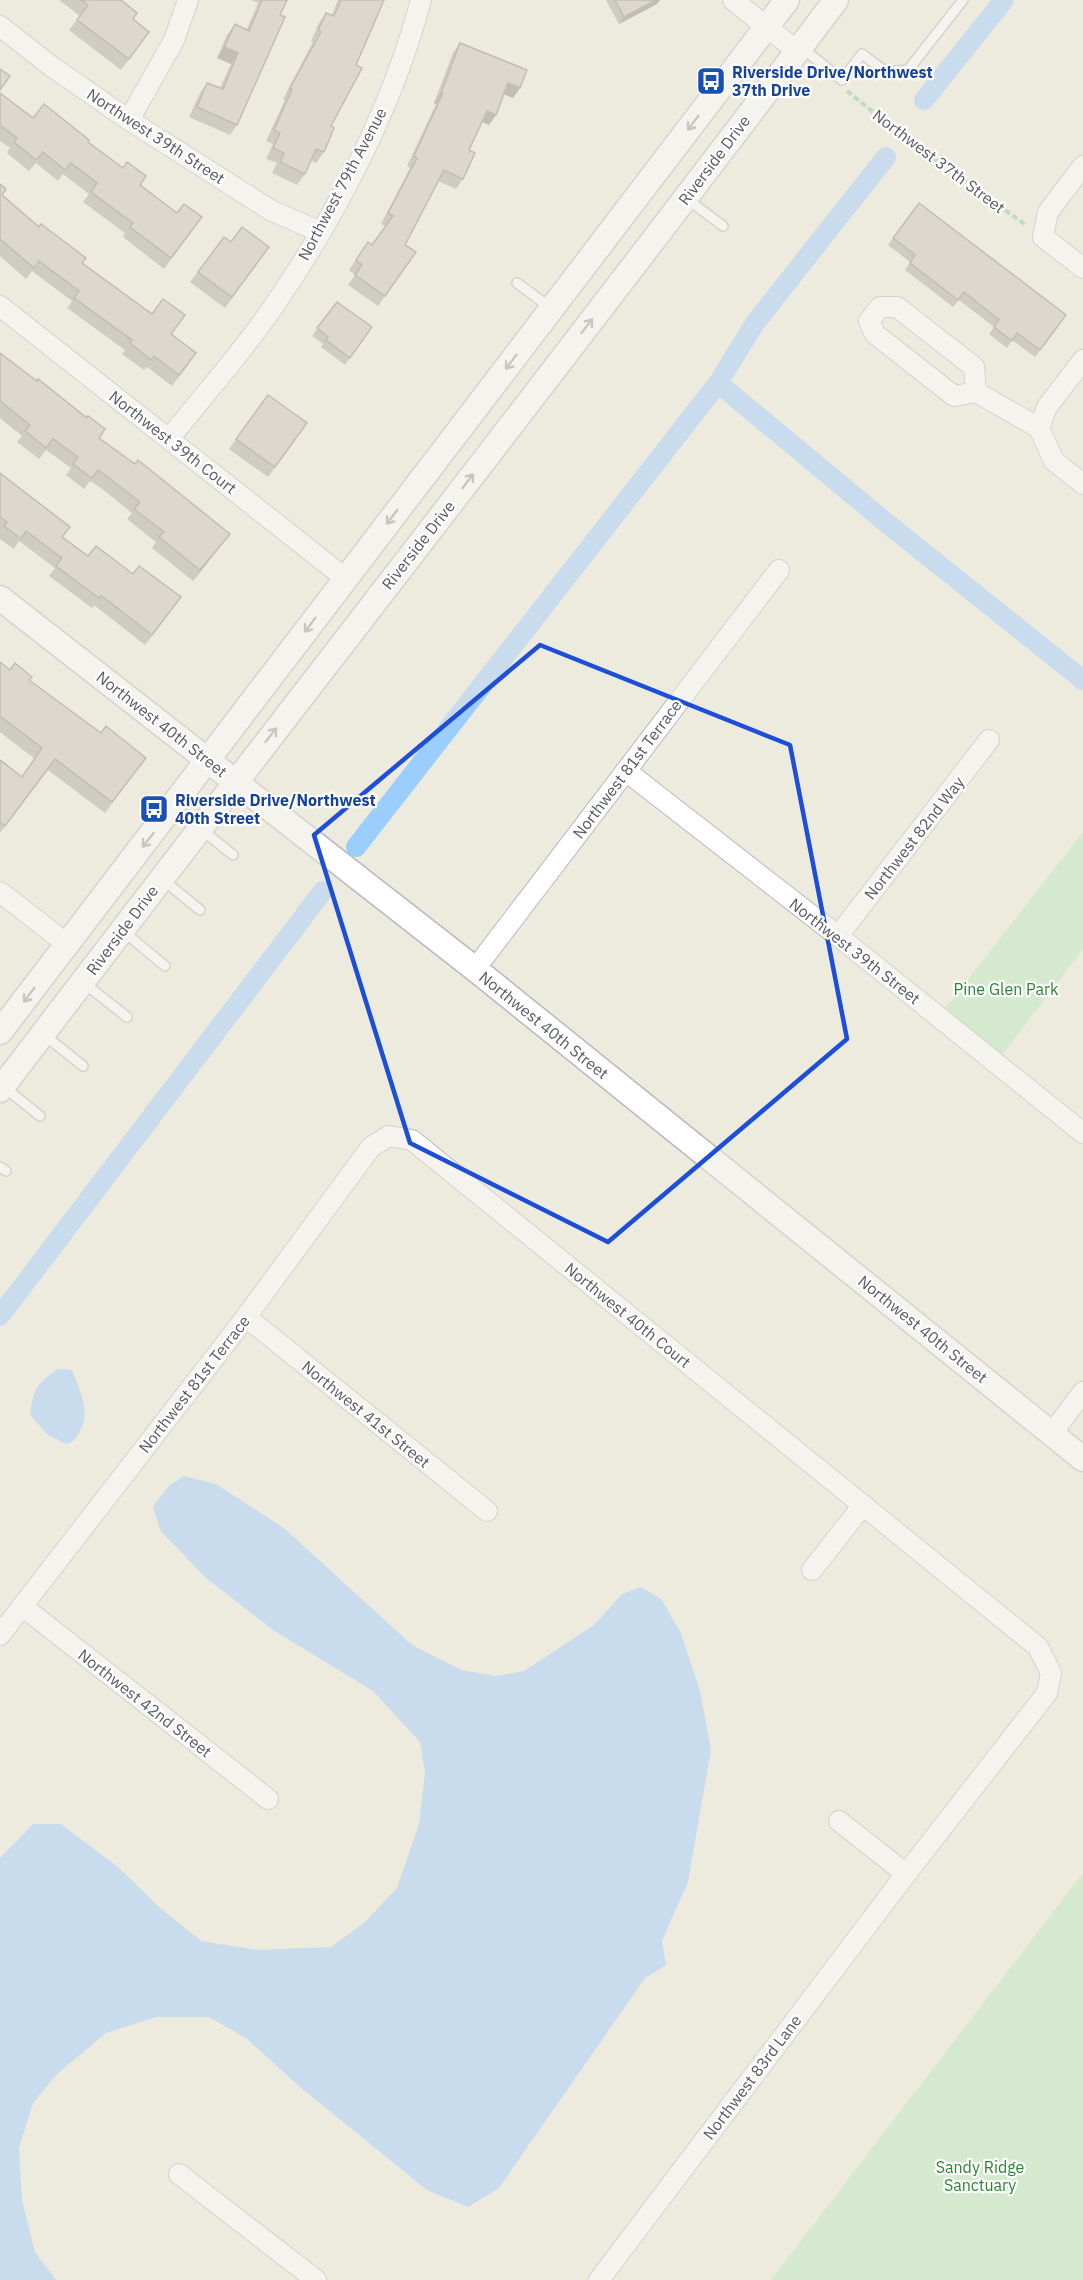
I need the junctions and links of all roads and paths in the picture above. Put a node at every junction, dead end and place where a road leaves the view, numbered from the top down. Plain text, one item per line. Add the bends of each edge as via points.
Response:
1 (188, 0) edge
2 (421, 0) edge
3 (733, 0) edge
4 (787, 0) edge
5 (836, 0) edge
6 (963, 0) edge
7 (0, 27) edge
8 (766, 27) junction
9 (799, 49) junction
10 (841, 86) dead end
11 (129, 120) junction
12 (1083, 166) edge
13 (685, 198) junction
14 (723, 226) dead end
15 (321, 232) junction
16 (1043, 237) junction
17 (1083, 268) edge
18 (517, 283) dead end
19 (0, 306) edge
20 (551, 308) junction
21 (1083, 360) edge
22 (976, 392) junction
23 (1039, 428) junction
24 (169, 439) junction
25 (1083, 484) edge
26 (779, 570) dead end
27 (345, 578) junction
28 (0, 598) edge
29 (989, 740) dead end
30 (209, 760) junction
31 (626, 771) junction
32 (235, 781) junction
33 (199, 828) junction
34 (233, 855) dead end
35 (161, 879) junction
36 (0, 891) edge
37 (200, 910) dead end
38 (122, 930) junction
39 (838, 936) junction
40 (67, 944) junction
41 (165, 966) dead end
42 (475, 969) junction
43 (83, 982) junction
44 (127, 1017) dead end
45 (0, 1032) edge
46 (43, 1034) junction
47 (83, 1066) dead end
48 (2, 1088) edge
49 (40, 1116) dead end
50 (1083, 1133) edge
51 (389, 1136) joint
52 (246, 1317) junction
53 (1083, 1392) edge
54 (1052, 1433) junction
55 (1083, 1458) edge
56 (863, 1505) junction
57 (487, 1511) dead end
58 (812, 1570) dead end
59 (22, 1606) junction
60 (0, 1635) edge
61 (1051, 1673) joint
62 (268, 1799) dead end
63 (839, 1821) dead end
64 (906, 1874) junction
65 (179, 2174) dead end
66 (316, 2280) edge
67 (599, 2280) edge

1 - 11 street via 174,40
2 - 15 street, Northwest 79th Avenue via 411,39 373,132
3 - 8 street
4 - 8 street, Riverside Drive
5 - 9 street, Riverside Drive
6 - 9 lane via 908,70 886,72 862,54 842,80
7 - 11 street, Northwest 39th Street
8 - 9 street
8 -> 20 street, Riverside Drive
9 - 13 street, Riverside Drive
10 - 16 path, Northwest 37th Street via 912,143
11 - 15 street, Northwest 39th Street via 272,211
12 - 16 street via 1048,212
13 - 14 lane
32 -> 13 street, Riverside Drive
15 - 24 street, Northwest 79th Avenue via 270,311
16 - 17 street
18 - 20 lane
19 - 24 street, Northwest 39th Court
20 -> 27 street, Riverside Drive
21 - 23 street via 1047,407
22 - 22 street via 974,368 897,308 880,307 870,321 874,334 954,396
22 - 23 street
23 - 25 street via 1054,461
24 - 27 street, Northwest 39th Court
26 - 31 street, Northwest 81st Terrace
27 -> 30 street, Riverside Drive
28 - 30 street, Northwest 40th Street
29 - 39 street, Northwest 82nd Way
30 - 32 street, Northwest 40th Street
30 -> 40 street, Riverside Drive
31 - 39 street, Northwest 39th Street
31 - 42 street, Northwest 81st Terrace
32 - 33 street, Riverside Drive
32 - 42 street, Northwest 40th Street
33 - 34 lane
33 - 35 street, Riverside Drive
35 - 37 lane
35 - 38 street, Riverside Drive
36 - 40 street
38 - 41 lane
38 - 43 street, Riverside Drive
39 - 50 street, Northwest 39th Street
40 -> 45 street, Riverside Drive
42 - 54 street, Northwest 40th Street
43 - 44 lane
43 - 46 street, Riverside Drive
46 - 47 lane
46 - 48 street, Riverside Drive
48 - 49 lane
51 - 52 street, Northwest 81st Terrace via 371,1147
51 - 56 street, Northwest 40th Court via 412,1140
52 - 57 street, Northwest 41st Street
52 - 59 street, Northwest 81st Terrace
53 - 54 street
54 - 55 street, Northwest 40th Street
56 - 58 street
56 - 61 street, Northwest 40th Court via 1038,1647
59 - 60 street, Northwest 81st Terrace
59 - 62 street, Northwest 42nd Street
61 - 64 street, Northwest 83rd Lane via 1047,1693
63 - 64 street
64 - 67 street, Northwest 83rd Lane
65 - 66 street

